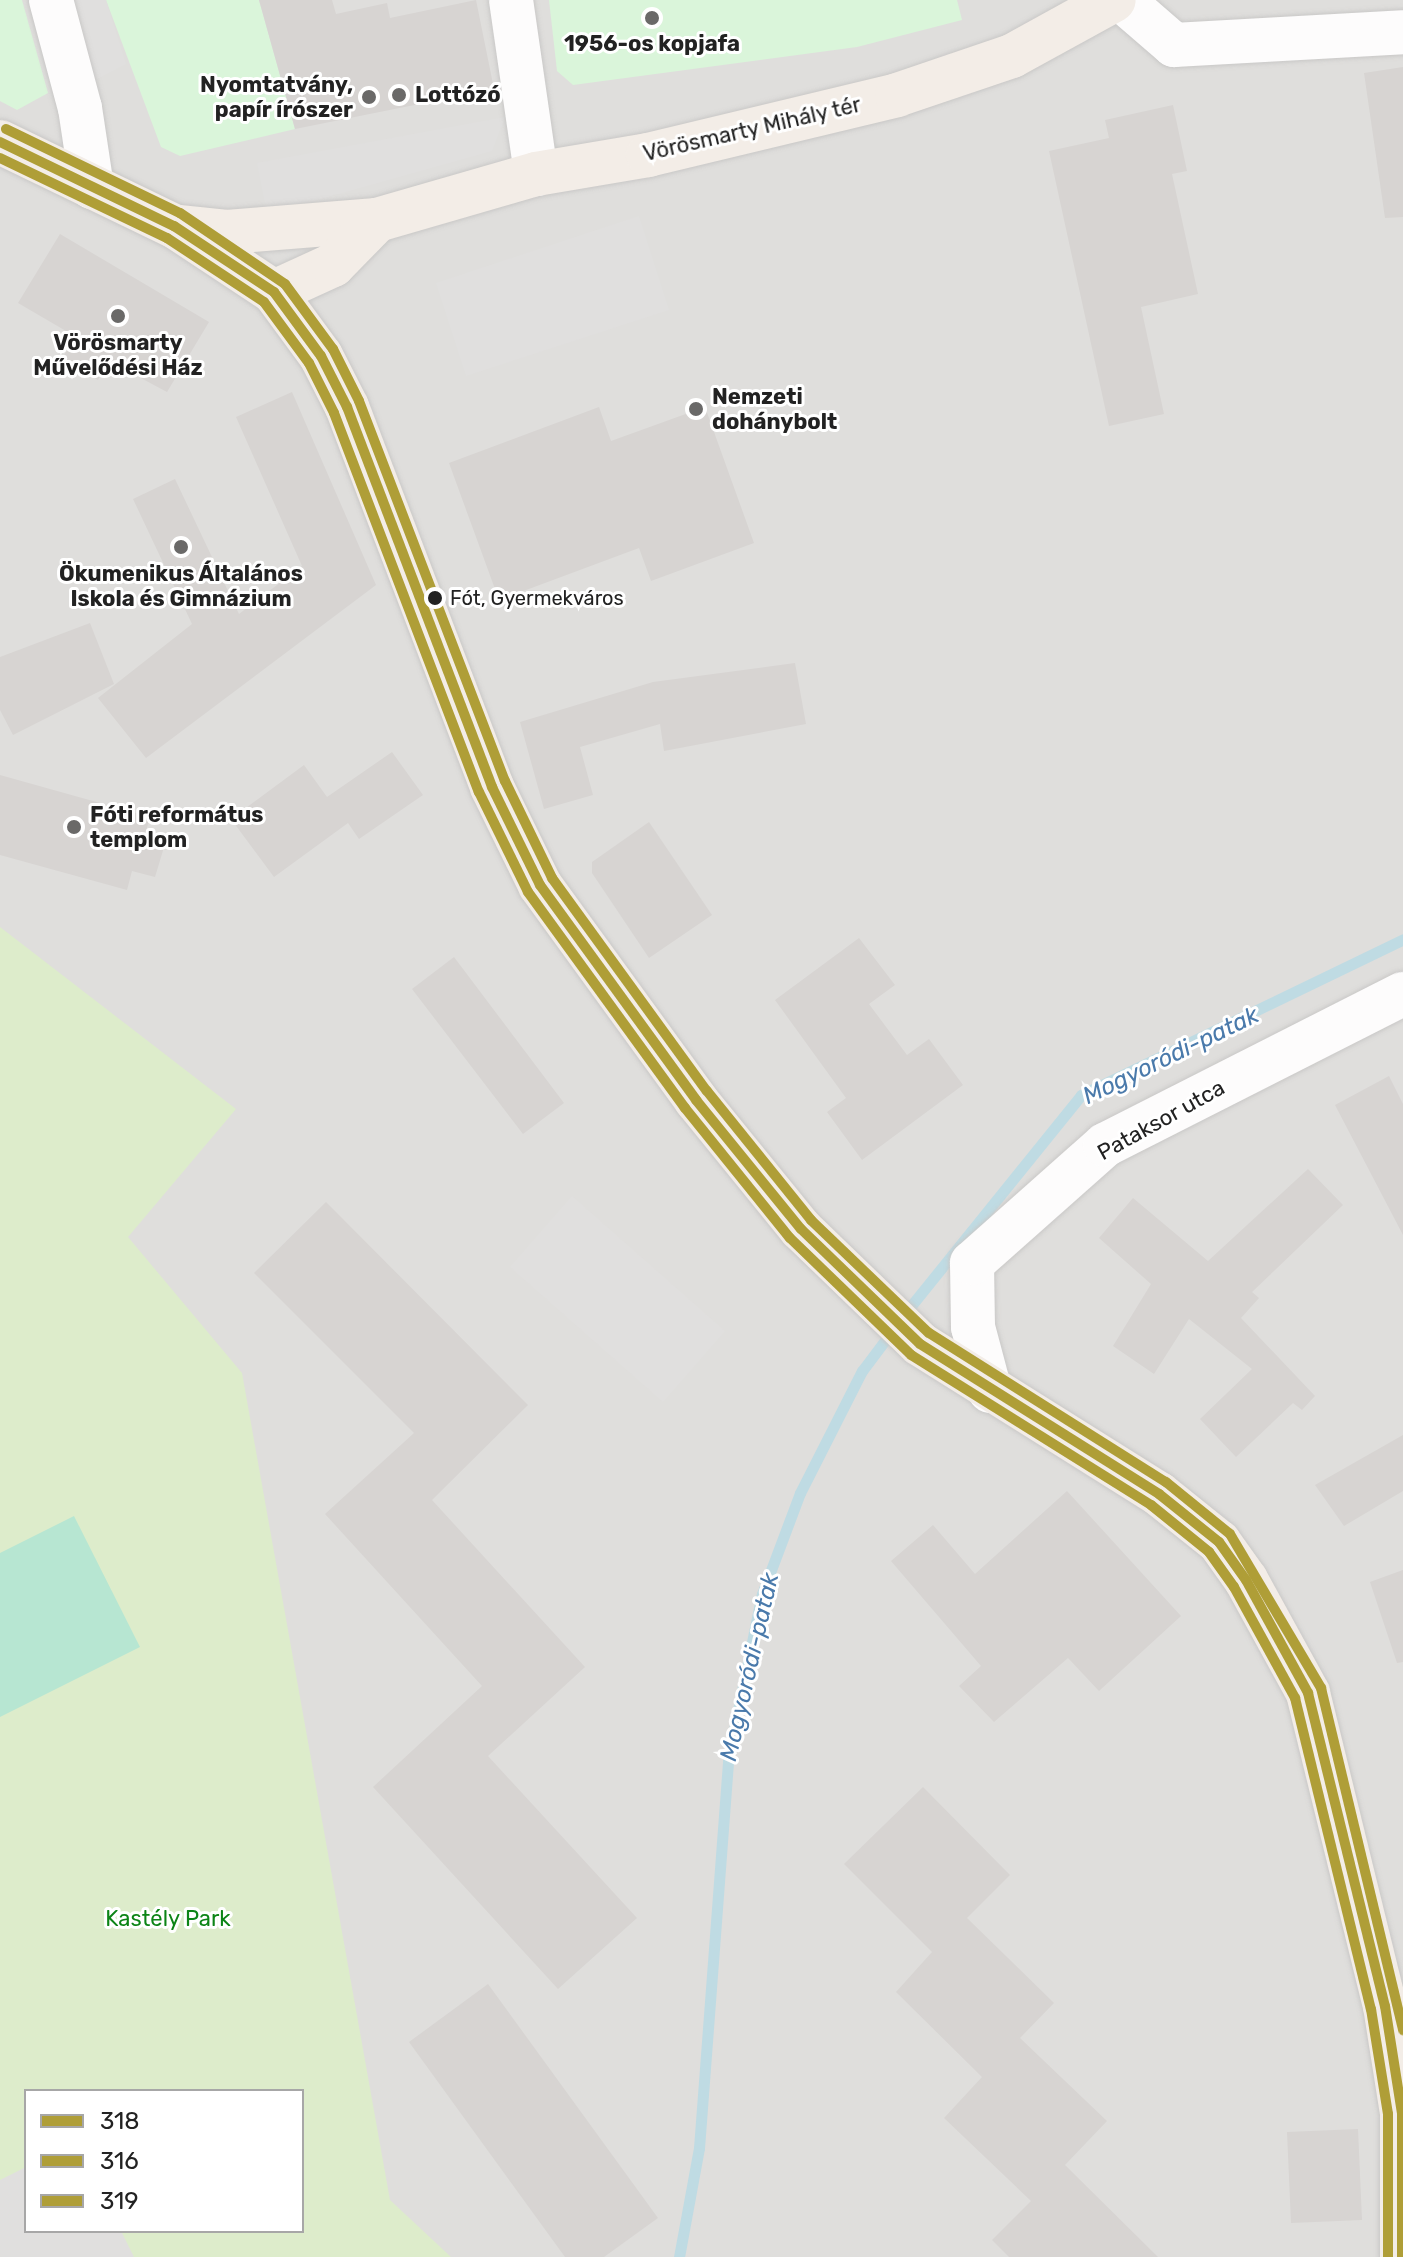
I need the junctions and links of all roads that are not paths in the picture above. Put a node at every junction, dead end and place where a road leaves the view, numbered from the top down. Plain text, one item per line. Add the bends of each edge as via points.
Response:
1 (51, 0) edge
2 (511, 0) edge
3 (1114, 0) edge
4 (1122, 0) edge
5 (1403, 32) edge
6 (0, 142) edge
7 (536, 174) junction
8 (92, 187) junction
9 (361, 221) junction
10 (174, 226) junction
11 (333, 265) junction
12 (274, 292) junction
13 (321, 356) junction
14 (1403, 994) edge
15 (990, 1391) junction
16 (1403, 2113) edge
17 (1402, 2257) edge

1 - 8 street via 80,108
2 - 7 street
3 - 7 main road, Vörösmarty Mihály tér via 1012,56 897,95 648,155
4 - 5 street via 1174,45
6 - 8 main road
7 - 9 main road, Vörösmarty Mihály tér
8 - 10 main road
9 - 10 main road, Vörösmarty Mihály tér via 227,232
9 - 11 main road, Vörösmarty Mihály tér
9 - 12 main road, Vörösmarty Mihály tér via 288,248 276,269
10 - 12 main road
11 - 12 main road, Vörösmarty Mihály tér
11 - 13 main road
12 - 13 main road
13 - 15 main road via 386,498 492,787 540,885 696,1100 801,1229 916,1341
14 - 15 street, Pataksor utca via 1105,1145 972,1263 973,1327
15 - 16 main road via 1191,1519 1219,1542 1270,1617 1308,1693 1385,2006
16 - 17 main road

